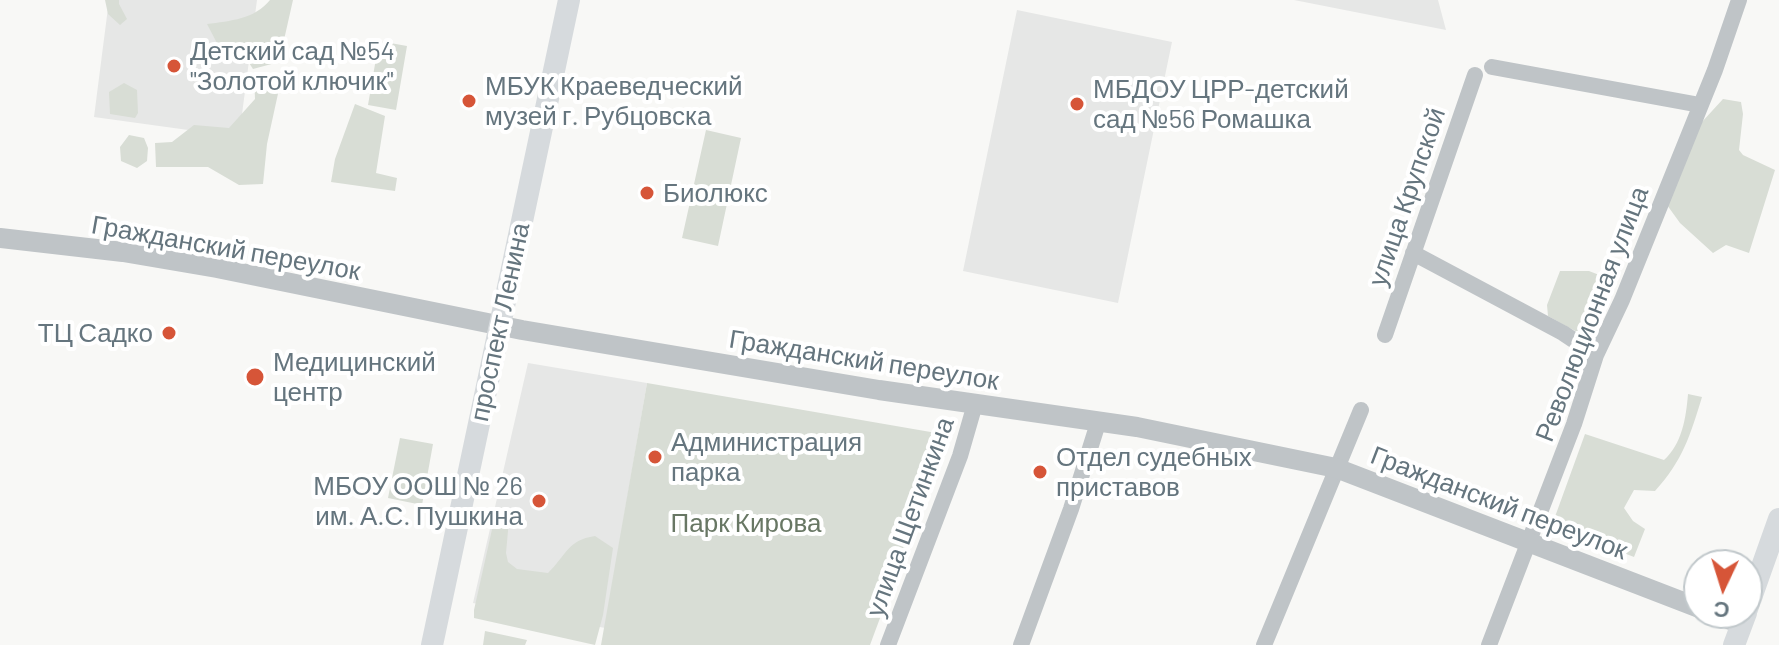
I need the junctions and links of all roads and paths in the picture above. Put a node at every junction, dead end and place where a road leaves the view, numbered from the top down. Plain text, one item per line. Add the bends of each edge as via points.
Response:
1 (569, 0) edge
2 (1739, 0) edge
3 (1492, 67) dead end
4 (1475, 75) dead end
5 (1700, 105) junction
6 (0, 238) edge
7 (1413, 253) junction
8 (499, 326) junction
9 (1385, 335) dead end
10 (1596, 355) junction
11 (975, 404) junction
12 (1361, 410) dead end
13 (1098, 423) junction
14 (1336, 468) junction
15 (1779, 519) edge
16 (1528, 543) junction
17 (1763, 564) edge
18 (1683, 602) edge
19 (432, 645) edge
20 (888, 645) edge
21 (1021, 645) edge
22 (1264, 645) edge
23 (1489, 645) edge

1 - 8 main road, проспект Ленина
2 - 5 street, Революционная улица
3 - 5 street
4 - 7 street, улица Крупской
5 - 10 street, Революционная улица
6 - 8 street, Гражданский переулок via 205,266
7 - 9 street, улица Крупской
7 - 10 street
8 - 11 street, Гражданский переулок
8 - 19 main road, проспект Ленина
10 - 16 street, Революционная улица
11 - 13 street, Гражданский переулок
11 - 20 street, улица Щетинкина
12 - 14 street
13 - 14 street, Гражданский переулок via 1173,433
13 - 21 street
14 - 16 street, Гражданский переулок
14 - 22 street
15 - 17 main road
16 - 18 street, Гражданский переулок
16 - 23 street, Революционная улица

